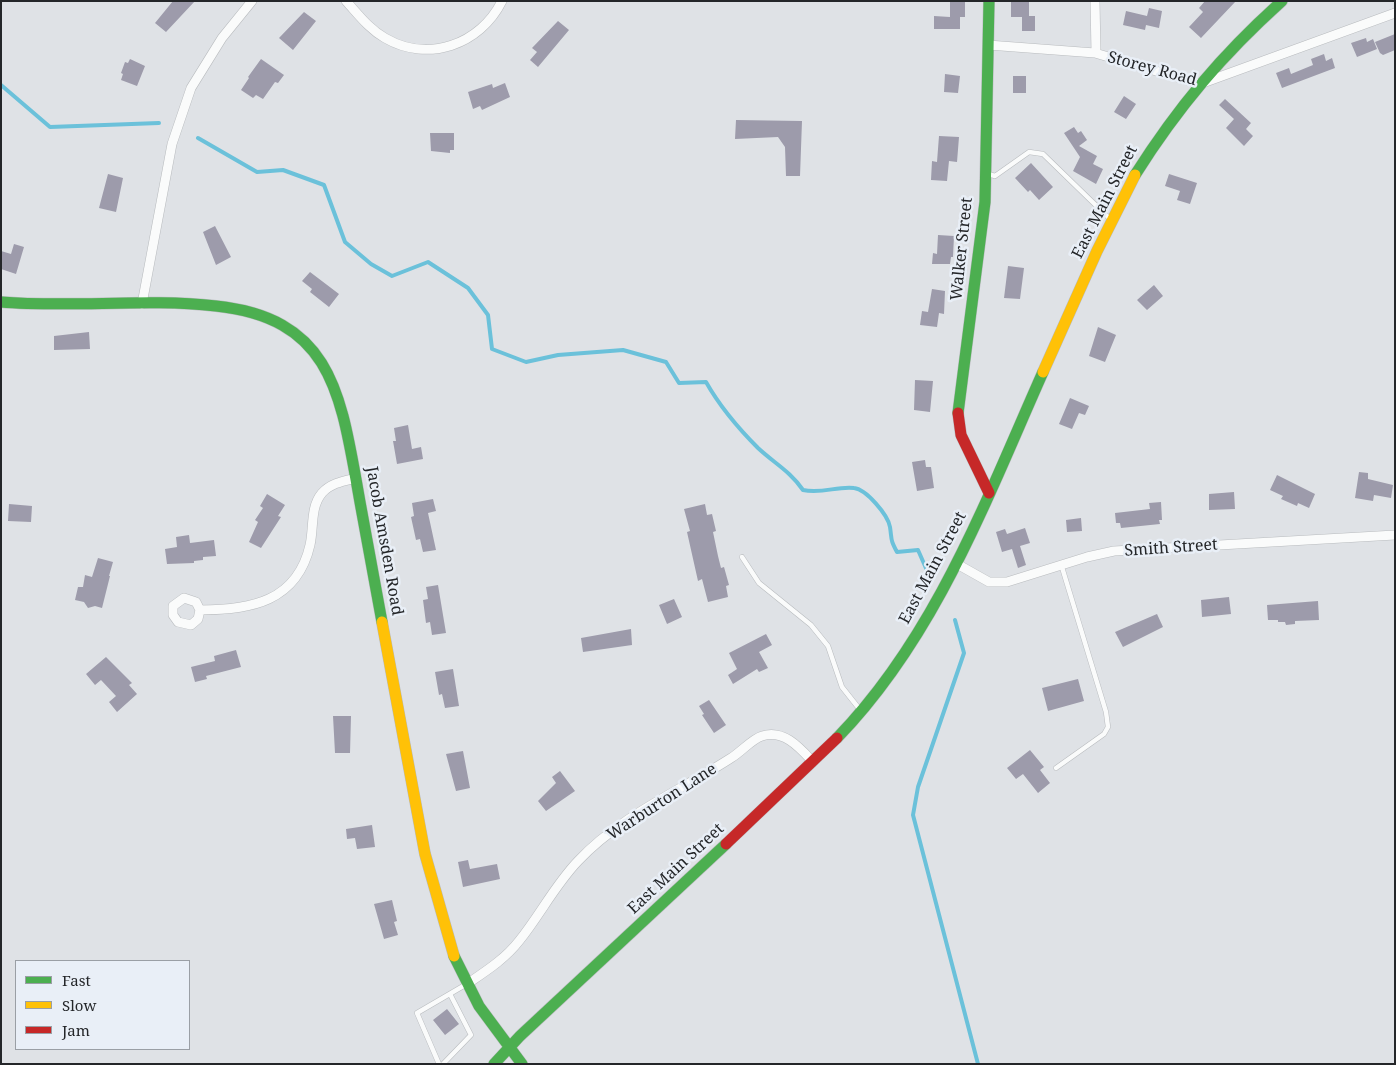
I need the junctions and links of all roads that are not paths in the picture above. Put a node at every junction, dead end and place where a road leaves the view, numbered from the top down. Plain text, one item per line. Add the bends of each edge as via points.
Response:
1 (252, 1) edge
2 (346, 1) edge
3 (502, 1) edge
4 (989, 1) edge
5 (1095, 1) edge
6 (1282, 1) edge
7 (1395, 13) edge
8 (988, 45) junction
9 (1096, 53) junction
10 (1200, 84) junction
11 (986, 174) junction
12 (1111, 220) junction
13 (1, 302) edge
14 (142, 304) junction
15 (356, 478) junction
16 (989, 493) junction
17 (1395, 535) edge
18 (742, 557) dead end
19 (957, 564) junction
20 (1061, 564) junction
21 (200, 610) dead end
22 (861, 712) junction
23 (813, 762) junction
24 (1056, 768) dead end
25 (467, 984) junction
26 (450, 994) junction
27 (509, 1048) junction
28 (441, 1064) edge
29 (494, 1064) edge
30 (522, 1064) edge

1 - 14 street via 222,38 191,88 172,144
2 - 3 street via 383,37 395,44 422,50 449,47 473,36 493,17
4 - 8 street, Walker Street
5 - 9 street
6 - 10 street, East Main Street
7 - 10 street, Storey Road
8 - 9 street, Storey Road
8 - 11 street, Walker Street
9 - 10 street, Storey Road
10 - 12 street, East Main Street via 1146,156
11 - 12 lane via 995,176 1030,152 1043,154
11 - 16 street, Walker Street via 969,343 958,413 961,435
12 - 16 street, East Main Street
13 - 14 street, Jacob Amsden Road
14 - 15 street, Jacob Amsden Road via 218,304 256,312 276,321 309,344 328,370 340,398
15 - 21 street via 335,484 322,493 314,509 305,561 286,587 259,604 244,609
15 - 25 street, Jacob Amsden Road via 425,854 447,933
16 - 19 street, East Main Street
17 - 20 street, Smith Street via 1135,550 1100,554
18 - 22 lane via 759,583 811,625 828,646 842,687
19 - 20 street, Smith Street via 989,582 1007,582
19 - 22 street, East Main Street via 896,670
20 - 24 lane via 1108,727 1104,734
22 - 23 street, East Main Street
23 - 25 street, Warburton Lane via 797,744 777,735 762,736 634,816 578,861 507,954
23 - 27 street, East Main Street
25 - 26 lane
25 - 27 street, Jacob Amsden Road
26 - 28 lane via 471,1035
26 - 28 lane via 417,1013
27 - 29 street, East Main Street
27 - 30 street, Jacob Amsden Road

